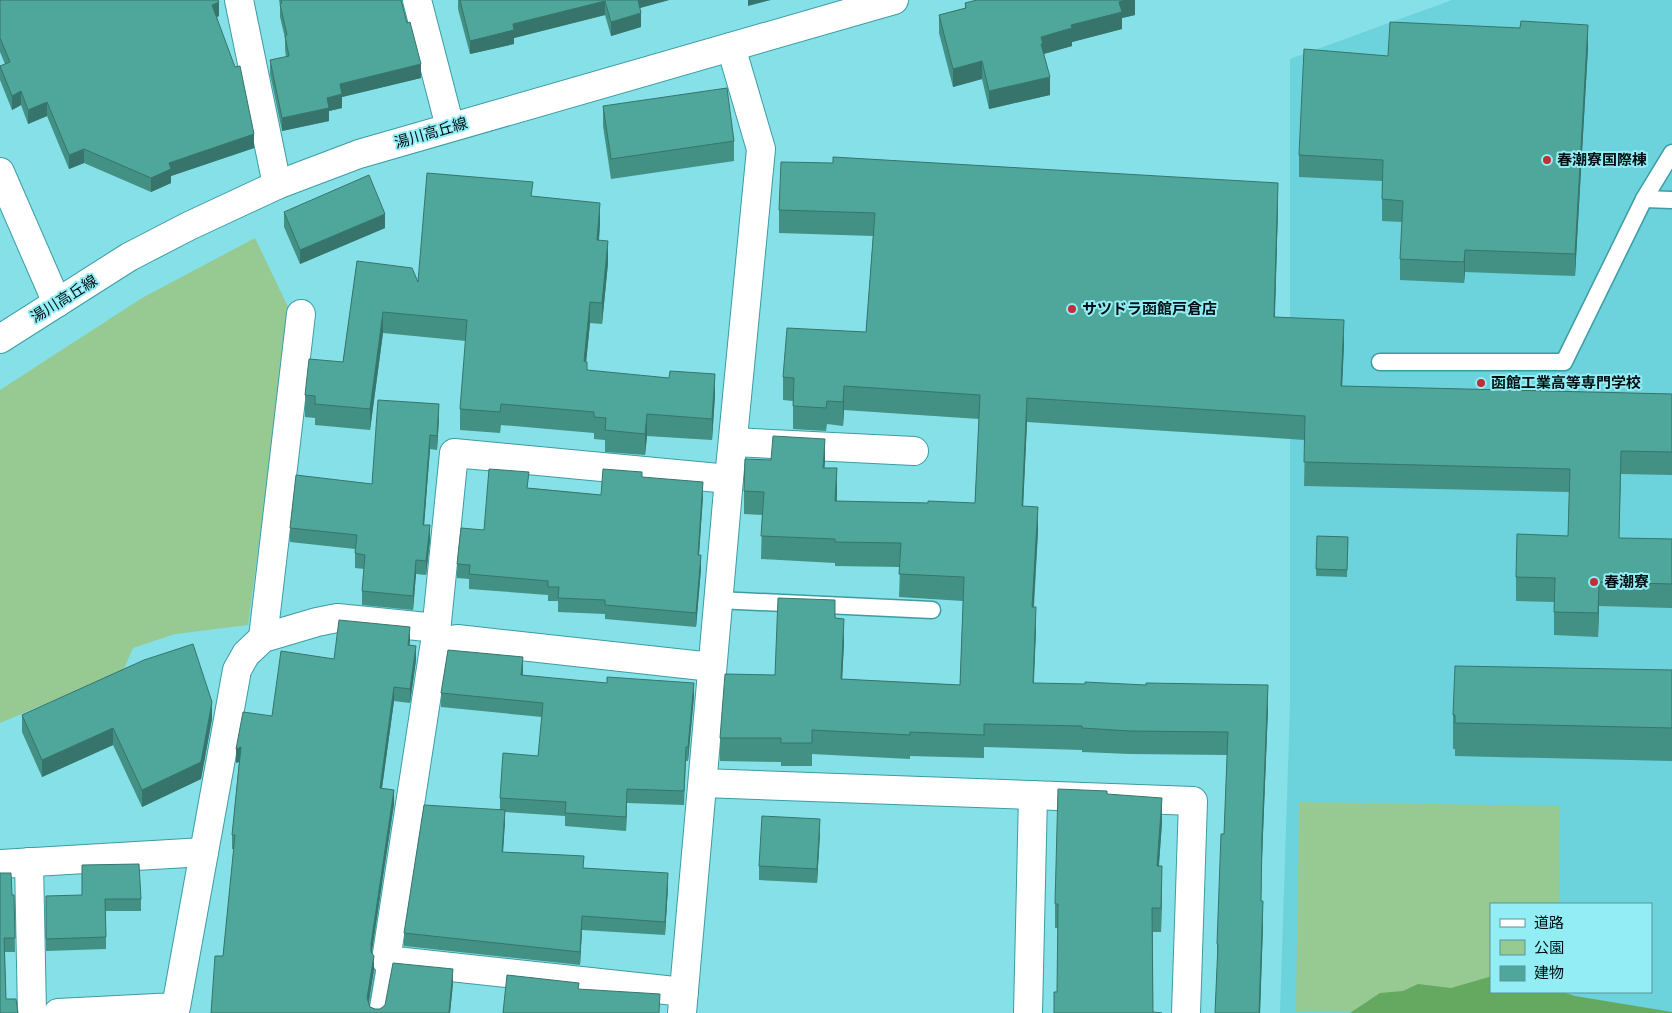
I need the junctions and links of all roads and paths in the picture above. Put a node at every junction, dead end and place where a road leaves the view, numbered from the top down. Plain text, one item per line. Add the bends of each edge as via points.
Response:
1 (239, 0) edge
2 (417, 0) edge
3 (894, 0) edge
4 (731, 47) junction
5 (450, 127) junction
6 (1672, 153) edge
7 (0, 172) edge
8 (277, 185) junction
9 (1644, 199) junction
10 (1672, 200) edge
11 (57, 303) junction
12 (301, 314) dead end
13 (0, 339) edge
14 (1380, 362) dead end
15 (733, 442) junction
16 (914, 451) dead end
17 (729, 479) junction
18 (718, 600) junction
19 (932, 610) dead end
20 (436, 635) junction
21 (263, 638) junction
22 (712, 667) junction
23 (702, 783) junction
24 (1033, 795) junction
25 (204, 852) junction
26 (29, 862) junction
27 (0, 864) edge
28 (386, 960) junction
29 (683, 1003) edge
30 (32, 1013) edge
31 (58, 1013) edge
32 (378, 1013) edge
33 (1028, 1013) edge
34 (1186, 1013) edge

1 - 8 street
2 - 5 street
3 - 4 street, 湯川高丘線
4 - 5 street, 湯川高丘線
4 - 15 street via 761,149
5 - 8 street, 湯川高丘線 via 359,154
6 - 9 lane
7 - 11 street
8 - 11 street, 湯川高丘線 via 129,257
9 - 10 lane
9 - 14 lane via 1564,362
11 - 13 street, 湯川高丘線
12 - 21 street
15 - 16 street
15 - 17 street
17 - 18 street
17 - 20 street via 454,453
18 - 19 lane
18 - 22 street
20 - 21 street via 336,618
20 - 22 street
20 - 28 street
21 - 25 street via 246,654 237,670
22 - 23 street
23 - 24 street
23 - 29 street
24 - 33 street
24 - 34 street via 1192,801
25 - 26 street
25 - 31 street via 176,1007
26 - 27 street
26 - 30 street
28 - 29 street
28 - 32 lane

